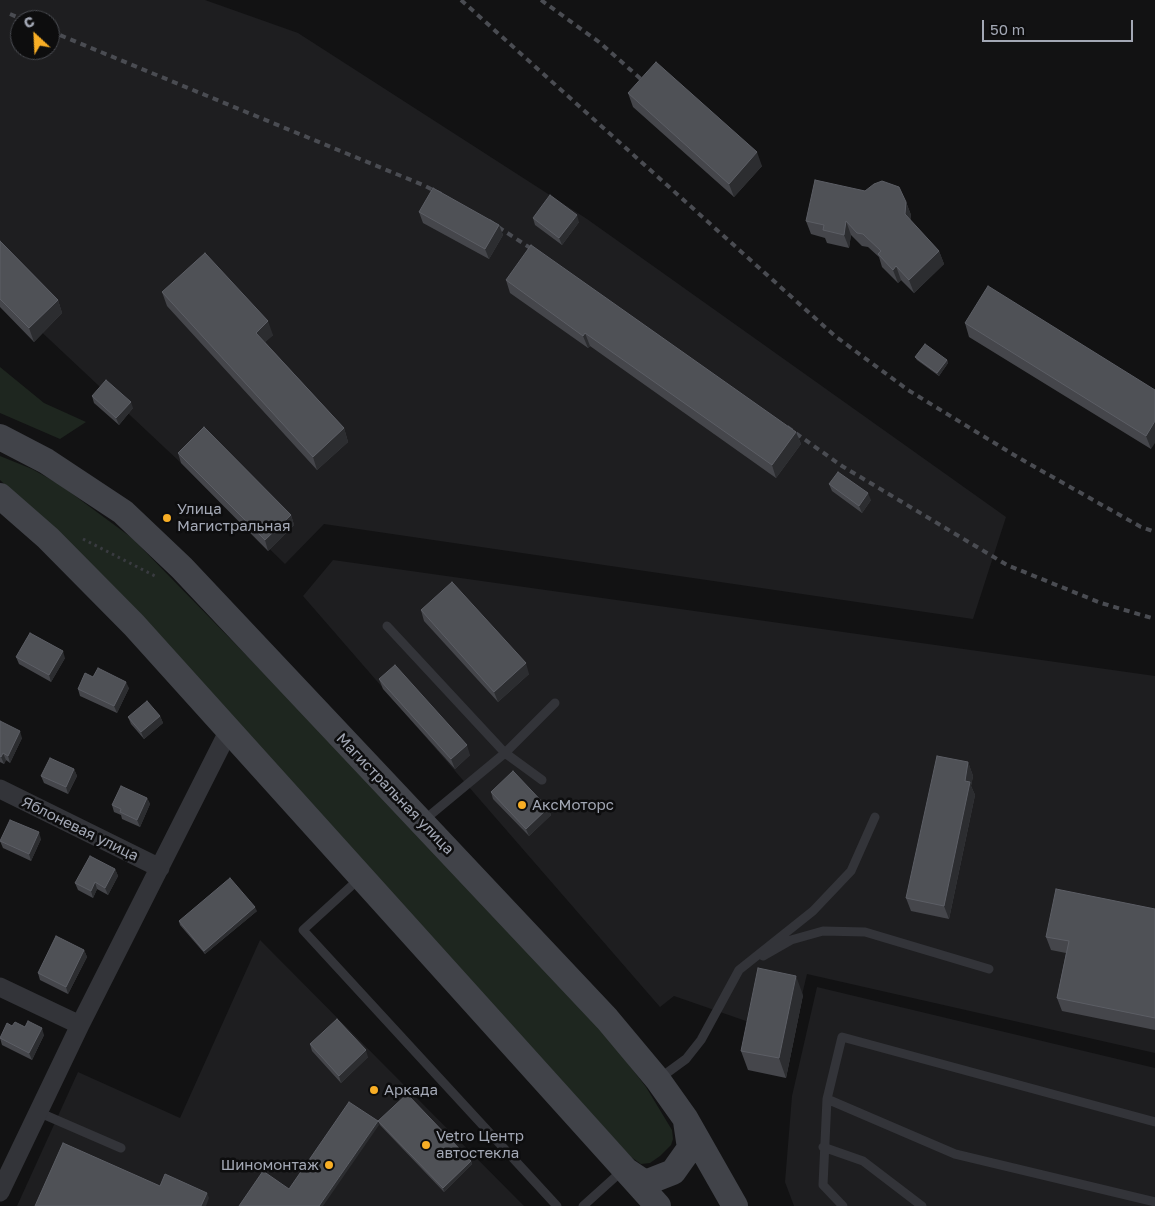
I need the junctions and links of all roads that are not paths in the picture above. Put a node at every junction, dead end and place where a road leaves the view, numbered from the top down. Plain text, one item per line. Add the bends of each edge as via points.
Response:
1 (0, 437) edge
2 (0, 496) edge
3 (387, 626) dead end
4 (554, 703) dead end
5 (230, 730) junction
6 (506, 753) junction
7 (542, 780) dead end
8 (0, 789) edge
9 (874, 817) dead end
10 (421, 823) junction
11 (160, 868) junction
12 (360, 878) junction
13 (989, 969) dead end
14 (739, 970) junction
15 (0, 987) edge
16 (80, 1025) junction
17 (658, 1080) junction
18 (827, 1099) junction
19 (38, 1112) junction
20 (685, 1118) junction
21 (1155, 1122) edge
22 (823, 1147) junction
23 (121, 1148) dead end
24 (624, 1169) junction
25 (0, 1190) edge
26 (1155, 1202) edge
27 (557, 1206) edge
28 (582, 1206) edge
29 (658, 1206) edge
30 (736, 1206) edge
31 (843, 1206) edge
32 (922, 1206) edge

1 - 10 main road, Магистральная улица via 85,485 153,539
2 - 5 main road via 78,568
3 - 6 lane
4 - 6 lane
5 - 11 street
5 - 12 main road
6 - 7 lane
6 - 10 lane
8 - 11 street, Яблоневая улица
9 - 14 lane via 850,871 813,910
10 - 17 main road, Магистральная улица via 559,966
11 - 16 street
12 - 24 main road
12 - 27 lane via 303,930
13 - 14 lane via 865,932 823,931 791,940
14 - 17 lane via 701,1040 686,1060
15 - 16 street
16 - 19 street
17 - 20 main road, Магистральная улица
18 - 21 lane via 842,1037
18 - 22 lane
18 - 26 lane via 955,1154
19 - 23 lane
19 - 25 street
20 - 24 main road via 690,1148 673,1172 645,1183
20 - 30 main road, Магистральная улица
22 - 31 lane via 823,1185
22 - 32 lane via 863,1161
24 - 28 lane
24 - 29 main road

